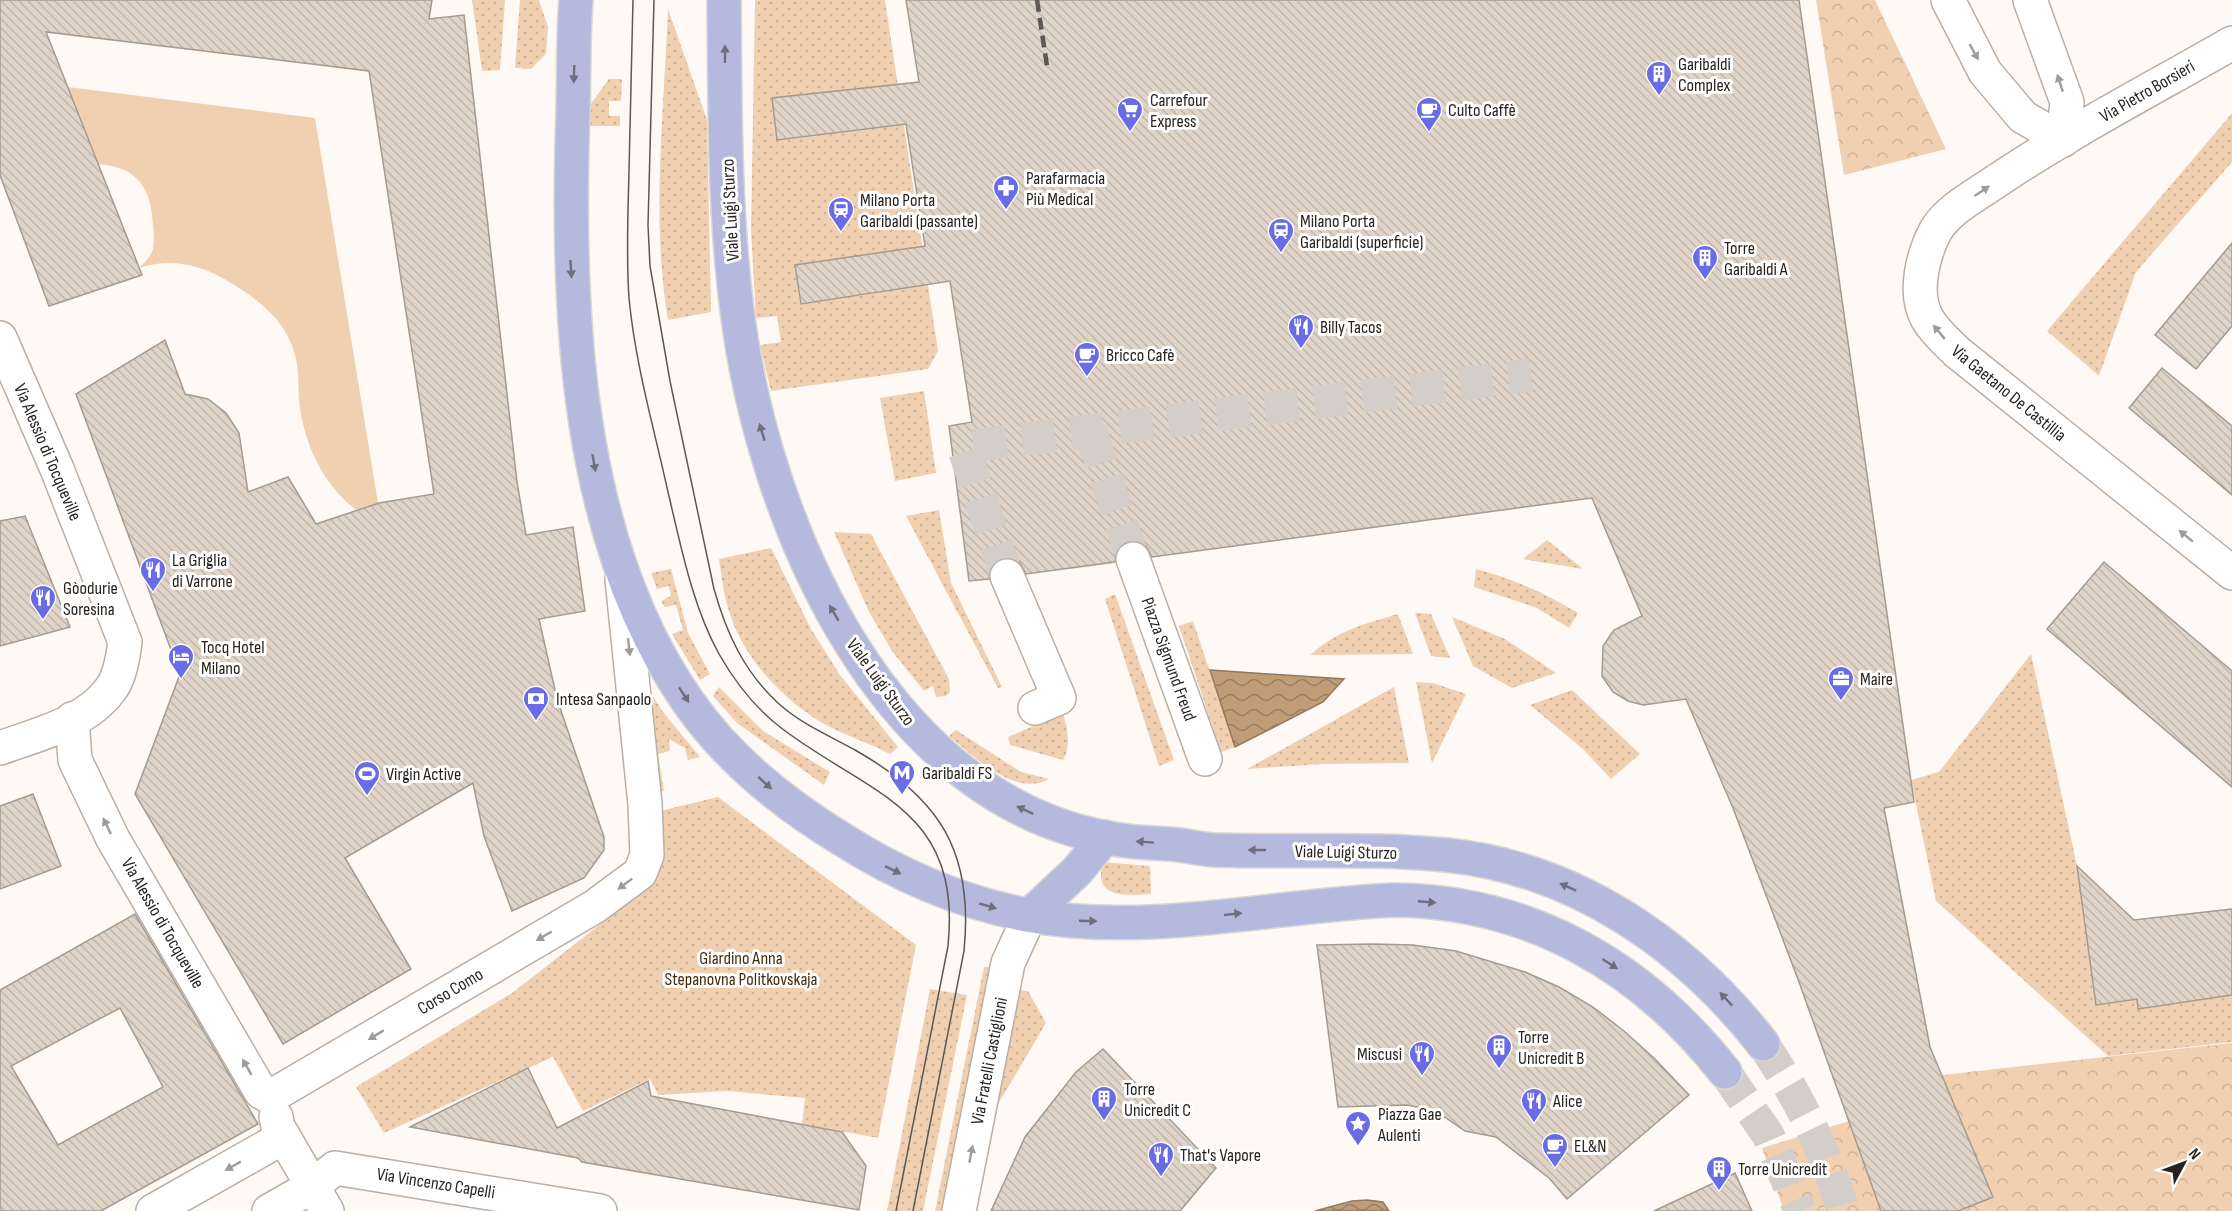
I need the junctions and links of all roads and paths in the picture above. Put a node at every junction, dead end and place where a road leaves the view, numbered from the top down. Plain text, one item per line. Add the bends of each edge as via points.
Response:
1 (724, 0) edge
2 (1947, 0) edge
3 (2030, 0) edge
4 (573, 5) edge
5 (2232, 43) edge
6 (2063, 140) junction
7 (0, 338) edge
8 (1133, 559) tunnel mouth
9 (620, 568) junction
10 (2232, 573) edge
11 (1007, 576) tunnel mouth
12 (1035, 708) dead end
13 (72, 719) junction
14 (0, 748) edge
15 (1205, 759) dead end
16 (1092, 834) junction
17 (1030, 915) junction
18 (1763, 1044) tunnel mouth
19 (1725, 1072) tunnel mouth
20 (287, 1088) junction
21 (284, 1137) junction
22 (320, 1198) edge
23 (153, 1211) edge
24 (269, 1211) edge
25 (600, 1211) edge
26 (960, 1211) edge

16 -> 1 main road, Viale Luigi Sturzo via 1044,819 1002,798 929,742 870,671 805,557 755,412 737,311 725,108
2 -> 6 street via 1985,72 2023,117
6 -> 3 street via 2067,102
4 -> 9 main road via 572,283 590,444
5 - 6 street, Via Pietro Borsieri
10 -> 6 street, Via Gaetano De Castillia via 1957,352 1927,318 1921,302 1921,279 1937,228 1959,206
7 - 13 street, Via Alessio di Tocqueville via 125,642 111,690
8 - 15 street, Piazza Sigmund Freud
9 -> 17 main road via 664,664 691,706 722,743 781,798 869,857 907,877 989,907
9 -> 20 street, Corso Como via 645,804 647,855 640,873 594,907
11 - 12 street via 1059,698
13 - 14 street, Via Alessio di Tocqueville
20 -> 13 street, Via Alessio di Tocqueville via 270,1097 261,1092 113,839 75,760
16 - 17 main road
18 -> 16 main road, Viale Luigi Sturzo via 1707,979 1646,930 1596,900 1528,873 1447,855 1358,850 1212,850
17 -> 19 main road via 1135,922 1396,900 1474,908 1556,935 1616,968 1680,1020
26 -> 17 street, Via Fratelli Castiglioni via 1008,963
20 - 21 street via 276,1112
21 - 22 street
21 -> 23 street
22 - 24 street
22 - 25 street, Via Vincenzo Capelli via 335,1168

